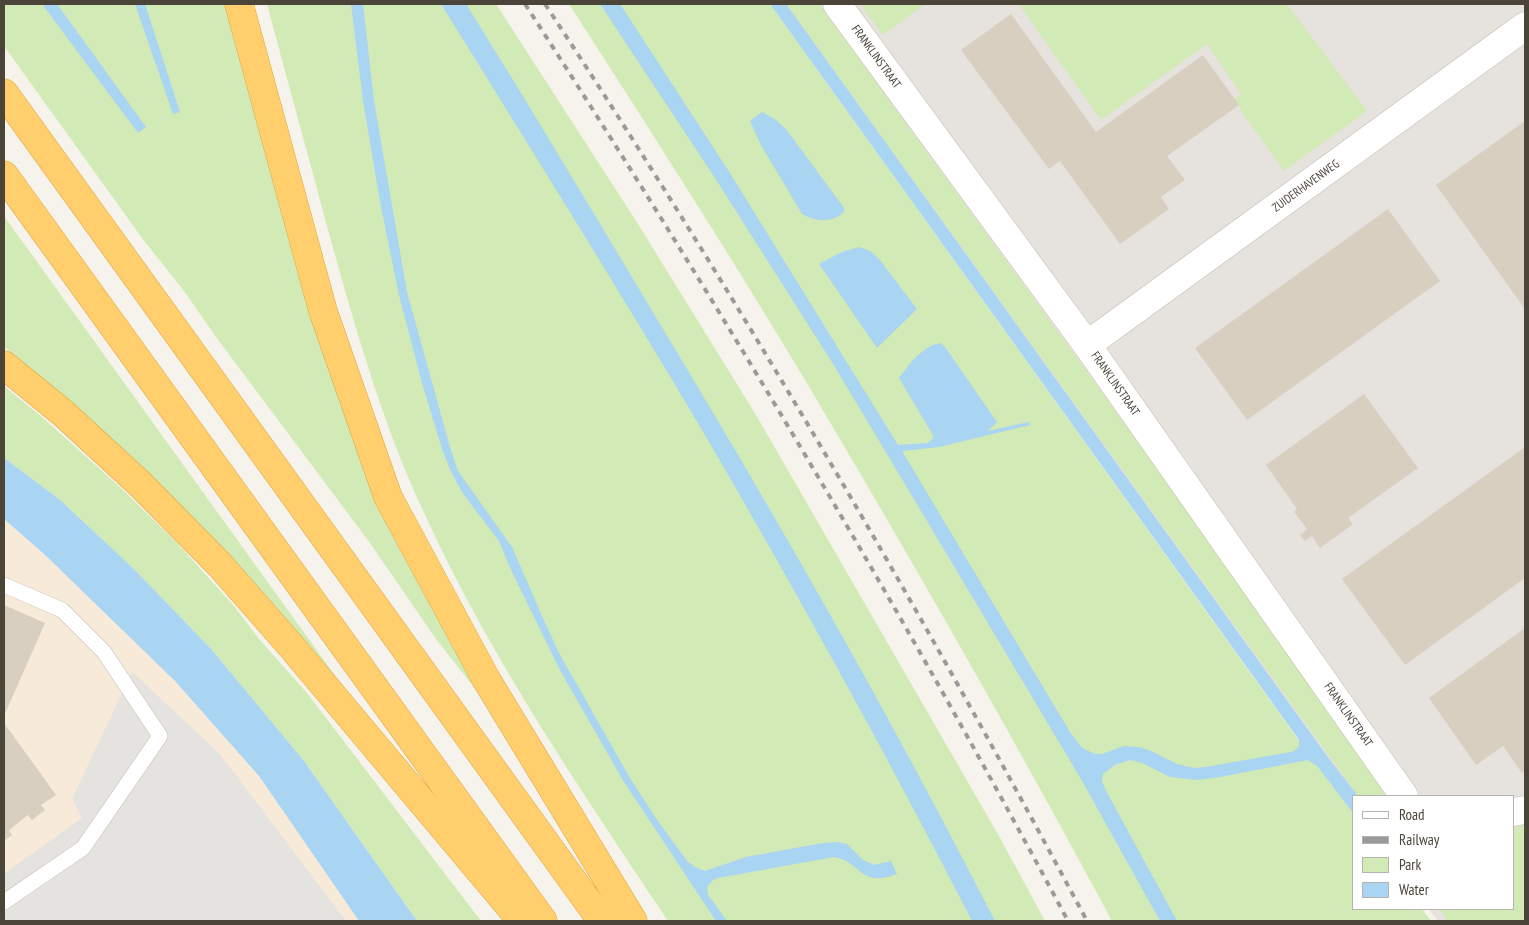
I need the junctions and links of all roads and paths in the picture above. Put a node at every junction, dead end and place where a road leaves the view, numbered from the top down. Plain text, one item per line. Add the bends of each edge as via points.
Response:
1 (239, 4) edge
2 (837, 4) edge
3 (1525, 26) edge
4 (4, 93) edge
5 (4, 175) edge
6 (1087, 345) junction
7 (4, 365) edge
8 (4, 585) edge
9 (1403, 795) edge
10 (4, 902) edge
11 (522, 921) edge
12 (543, 921) edge
13 (602, 921) edge
14 (633, 921) edge

1 - 14 highway via 323,311 388,497 486,679
2 - 6 street, FRANKLINSTRAAT
3 - 6 street, ZUIDERHAVENWEG
4 - 13 highway
5 - 12 highway
6 - 9 street, FRANKLINSTRAAT
7 - 11 highway via 64,414 140,484 219,564
8 - 10 lane via 62,610 104,652 160,736 83,848

